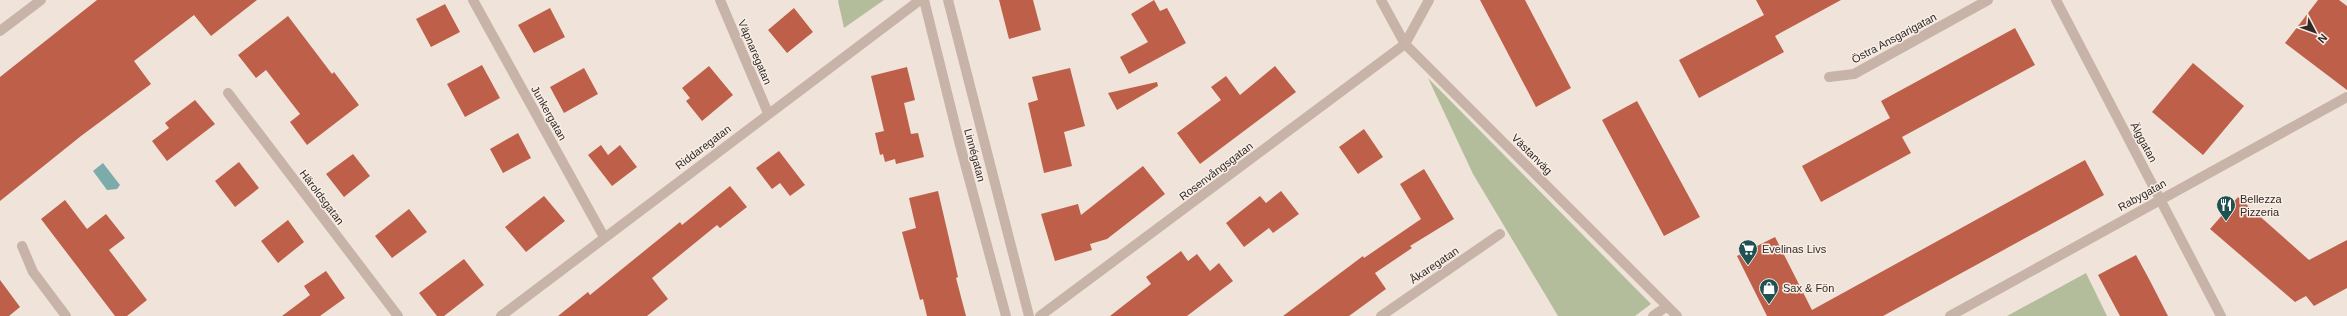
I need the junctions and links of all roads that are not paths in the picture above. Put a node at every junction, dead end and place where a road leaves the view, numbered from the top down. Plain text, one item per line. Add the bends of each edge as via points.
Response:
1 (41, 0) edge
2 (473, 0) edge
3 (720, 0) edge
4 (920, 0) edge
5 (924, 0) edge
6 (948, 0) edge
7 (1381, 0) edge
8 (1429, 0) edge
9 (1988, 0) edge
10 (2056, 0) edge
11 (0, 31) edge
12 (1405, 44) junction
13 (1829, 77) dead end
14 (228, 93) dead end
15 (2347, 97) edge
16 (768, 113) junction
17 (2160, 198) junction
18 (1500, 234) dead end
19 (604, 237) junction
20 (22, 246) dead end
21 (1666, 306) junction
22 (66, 316) edge
23 (398, 316) edge
24 (501, 316) edge
25 (1006, 316) edge
26 (1029, 316) edge
27 (1040, 316) edge
28 (1381, 316) edge
29 (1653, 316) edge
30 (1677, 316) edge
31 (1950, 316) edge
32 (2222, 316) edge

1 - 11 street
2 - 19 street, Junkergatan
3 - 16 street, Väpnaregatan
4 - 16 street, Riddaregatan
5 - 25 street, Linnégatan
6 - 26 street, Linnégatan
7 - 12 street, Västanväg
8 - 12 street
9 - 13 street, Östra Ansgarigatan via 1854,74
10 - 17 street, Älggatan
12 - 21 street, Västanväg
12 - 27 street, Rosenvångsgatan
14 - 23 street, Häroldsgatan
15 - 17 street, Rabygatan
16 - 19 street, Riddaregatan
17 - 31 street, Rabygatan
17 - 32 street, Älggatan
18 - 28 street, Åkaregatan
19 - 24 street, Riddaregatan
20 - 22 street via 33,272
21 - 29 street
21 - 30 street, Västanväg

